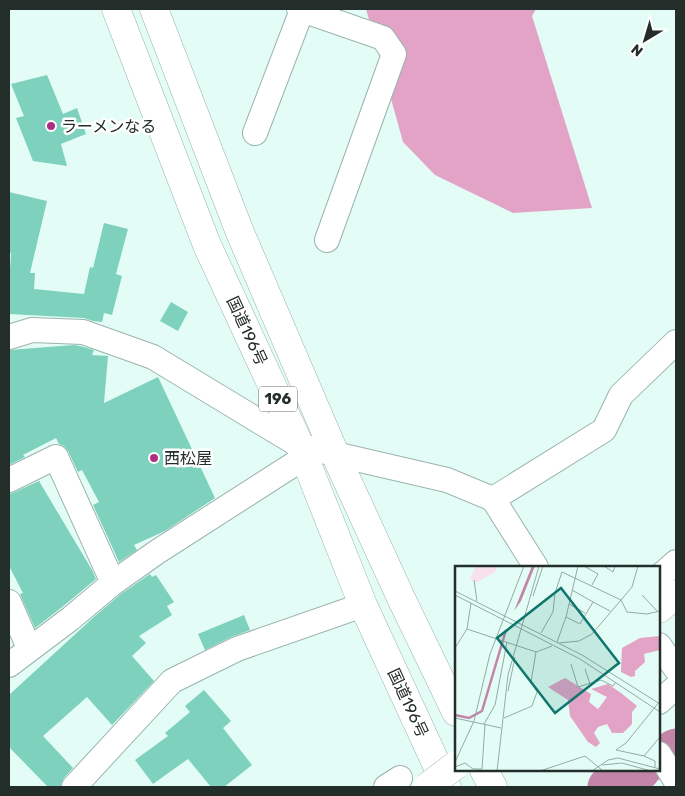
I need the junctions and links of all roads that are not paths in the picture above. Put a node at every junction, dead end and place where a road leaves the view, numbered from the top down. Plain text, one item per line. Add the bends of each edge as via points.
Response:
1 (116, 9) edge
2 (154, 9) edge
3 (300, 9) edge
4 (255, 133) dead end
5 (327, 240) dead end
6 (9, 337) edge
7 (676, 342) edge
8 (302, 451) junction
9 (335, 454) junction
10 (9, 480) edge
11 (493, 499) junction
12 (676, 562) edge
13 (535, 566) edge
14 (660, 576) edge
15 (113, 583) junction
16 (676, 594) edge
17 (9, 602) edge
18 (363, 605) junction
19 (660, 608) edge
20 (660, 646) edge
21 (29, 648) junction
22 (9, 665) edge
23 (676, 669) edge
24 (676, 688) edge
25 (660, 701) edge
26 (455, 710) edge
27 (660, 756) edge
28 (455, 766) edge
29 (485, 771) edge
30 (676, 781) edge
31 (74, 787) edge
32 (427, 787) edge
33 (447, 787) edge
34 (493, 787) edge

1 - 8 highway, 国道196号 / 196 via 207,245
2 - 9 highway, 国道196号 / 196 via 239,230
3 - 4 street
3 - 5 street via 383,38 394,54
6 - 8 street via 32,330 83,332 153,357
7 - 11 street via 621,395 604,430
8 - 9 street
8 - 15 street
8 - 18 highway, 国道196号 / 196
9 - 11 street via 447,480
9 - 26 highway, 国道196号 / 196
10 - 15 street via 56,457
11 - 13 street
12 - 14 street
15 - 21 street
16 - 19 highway
17 - 21 street
18 - 31 street via 237,649 172,681
18 - 33 highway, 国道196号 / 196
20 - 23 street
21 - 22 street
24 - 25 street
27 - 30 street
28 - 32 highway, bridge
29 - 34 highway

